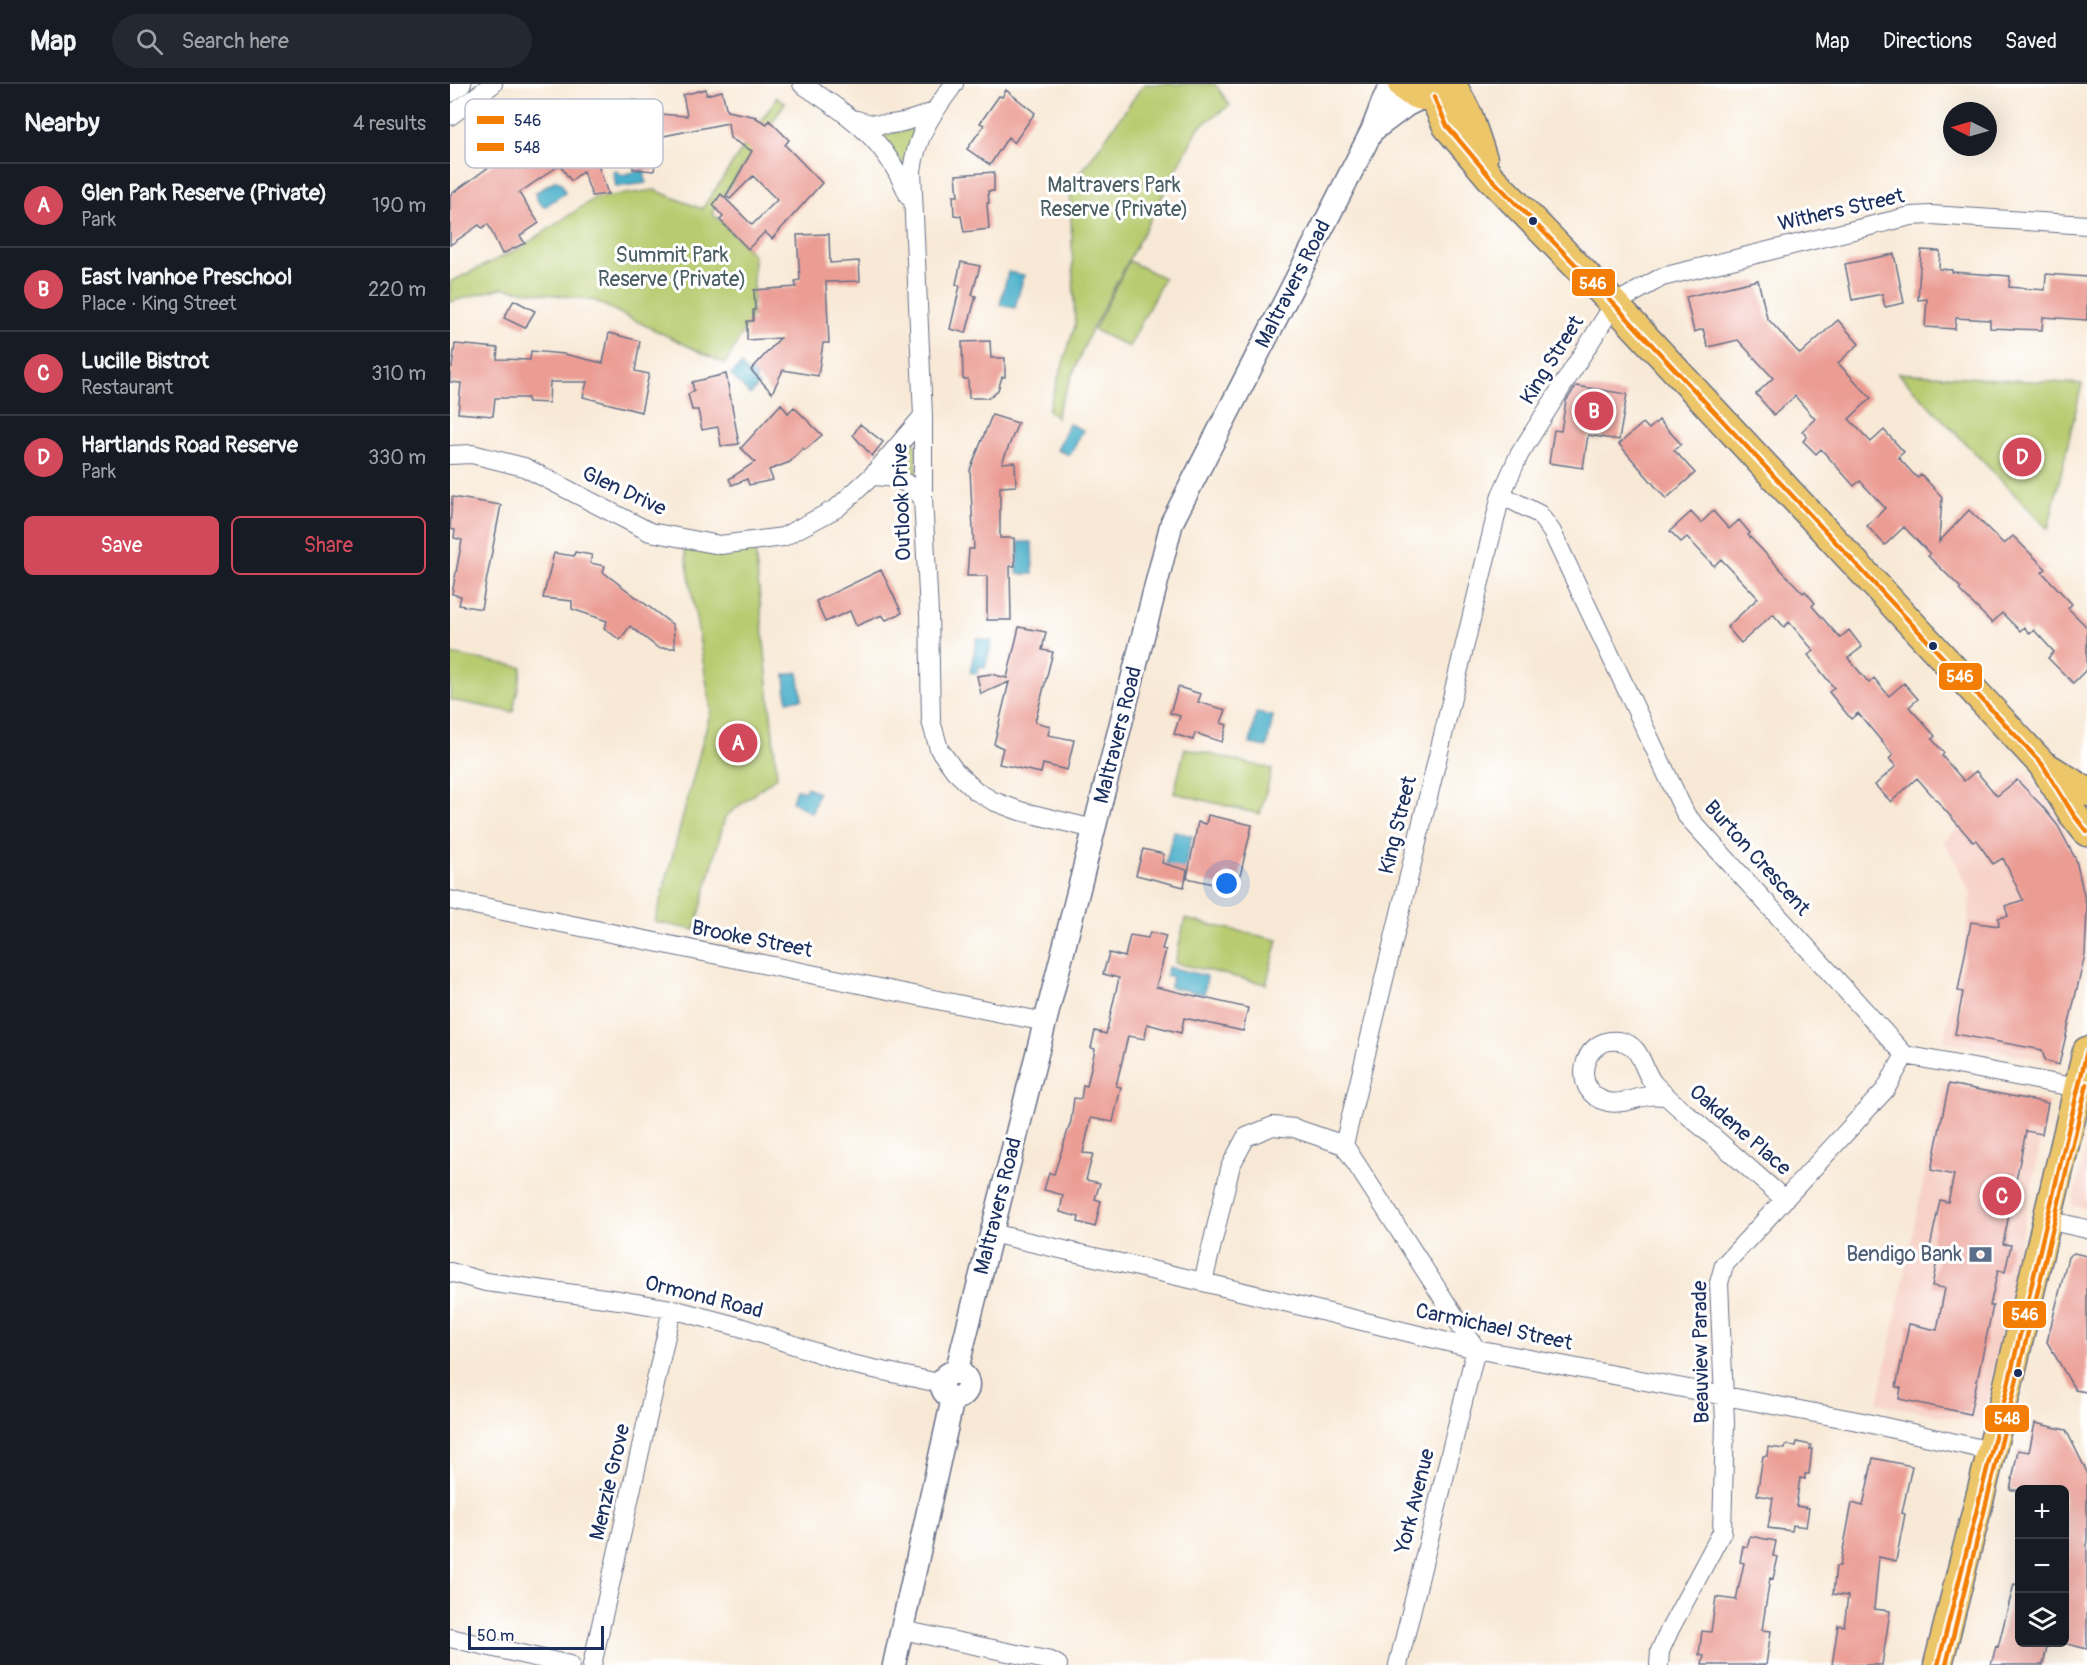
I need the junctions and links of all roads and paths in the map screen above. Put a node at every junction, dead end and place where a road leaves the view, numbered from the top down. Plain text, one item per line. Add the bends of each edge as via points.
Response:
1 (462, 84) edge
2 (493, 84) edge
3 (802, 84) edge
4 (954, 84) edge
5 (1393, 84) edge
6 (1433, 89) edge
7 (450, 93) edge
8 (473, 99) edge
9 (465, 105) edge
10 (933, 112) junction
11 (450, 116) edge
12 (854, 119) junction
13 (1372, 131) junction
14 (913, 207) junction
15 (2087, 225) edge
16 (1614, 304) junction
17 (923, 416) junction
18 (450, 455) edge
19 (872, 476) junction
20 (1501, 495) junction
21 (923, 498) junction
22 (2042, 764) junction
23 (2087, 792) edge
24 (1094, 829) junction
25 (2087, 832) edge
26 (450, 900) edge
27 (1045, 1022) junction
28 (2087, 1051) edge
29 (1905, 1055) junction
30 (2078, 1088) junction
31 (1666, 1096) junction
32 (1344, 1145) junction
33 (1784, 1199) junction
34 (2047, 1220) junction
35 (2087, 1229) edge
36 (991, 1233) junction
37 (450, 1272) edge
38 (1203, 1282) junction
39 (672, 1309) junction
40 (1476, 1349) junction
41 (950, 1385) junction
42 (1724, 1397) junction
43 (1991, 1451) junction
44 (902, 1630) junction
45 (450, 1638) edge
46 (570, 1665) edge
47 (592, 1665) edge
48 (894, 1665) edge
49 (1058, 1665) edge
50 (1398, 1665) edge
51 (1659, 1665) edge
52 (1938, 1665) edge

1 - 7 street
2 - 8 street
3 - 12 street
4 - 10 street, Outlook Drive
5 - 13 street, Maltravers Road
6 - 13 street, Maltravers Road
6 - 16 main road via 1468,115 1490,177
9 - 11 street
10 - 12 street via 878,126
10 - 14 street, Outlook Drive via 915,149
12 - 14 street via 887,155
13 - 24 street, Maltravers Road via 1172,522
14 - 17 street, Outlook Drive
15 - 16 street, Withers Street via 1911,216 1662,277
16 - 20 street, King Street via 1519,455
16 - 22 main road
17 - 19 street, Glen Drive
17 - 21 street, Outlook Drive
18 - 19 street, Glen Drive via 472,454 524,468 650,532 720,545 783,537 837,508
19 - 21 street via 893,477 908,483
20 - 29 street, Burton Crescent via 1539,514 1552,532 1686,815
20 - 32 street, King Street
21 - 24 street, Outlook Drive via 931,721 939,750 976,791 993,801
22 - 23 main road
22 - 25 main road
24 - 27 street, Maltravers Road
26 - 27 street, Brooke Street
27 - 36 street, Maltravers Road
28 - 30 main road
29 - 30 street
29 - 33 street, Beauview Parade via 1885,1090
30 - 34 main road
31 - 31 street, Oakdene Place via 1610,1103 1600,1100 1584,1080 1586,1059 1606,1042 1627,1044 1636,1049 1653,1083
31 - 33 street, Oakdene Place
32 - 38 street via 1294,1128 1273,1126 1246,1137 1231,1164
32 - 40 street
33 - 42 street, Beauview Parade via 1724,1265 1719,1283
34 - 35 street
34 - 43 main road
36 - 38 street, Carmichael Street
36 - 41 street, Maltravers Road
37 - 39 street, Ormond Road via 486,1282
38 - 40 street, Carmichael Street
39 - 41 street, Ormond Road via 851,1364
39 - 47 street, Menzie Grove
40 - 42 street, Carmichael Street
40 - 50 street, York Avenue
41 - 44 street, Maltravers Road
42 - 43 street, Carmichael Street via 1863,1422
42 - 51 street, Beauview Parade via 1722,1532 1670,1629 1660,1651
43 - 52 main road
44 - 48 street, Maltravers Road
44 - 49 street via 1051,1660
45 - 46 street

